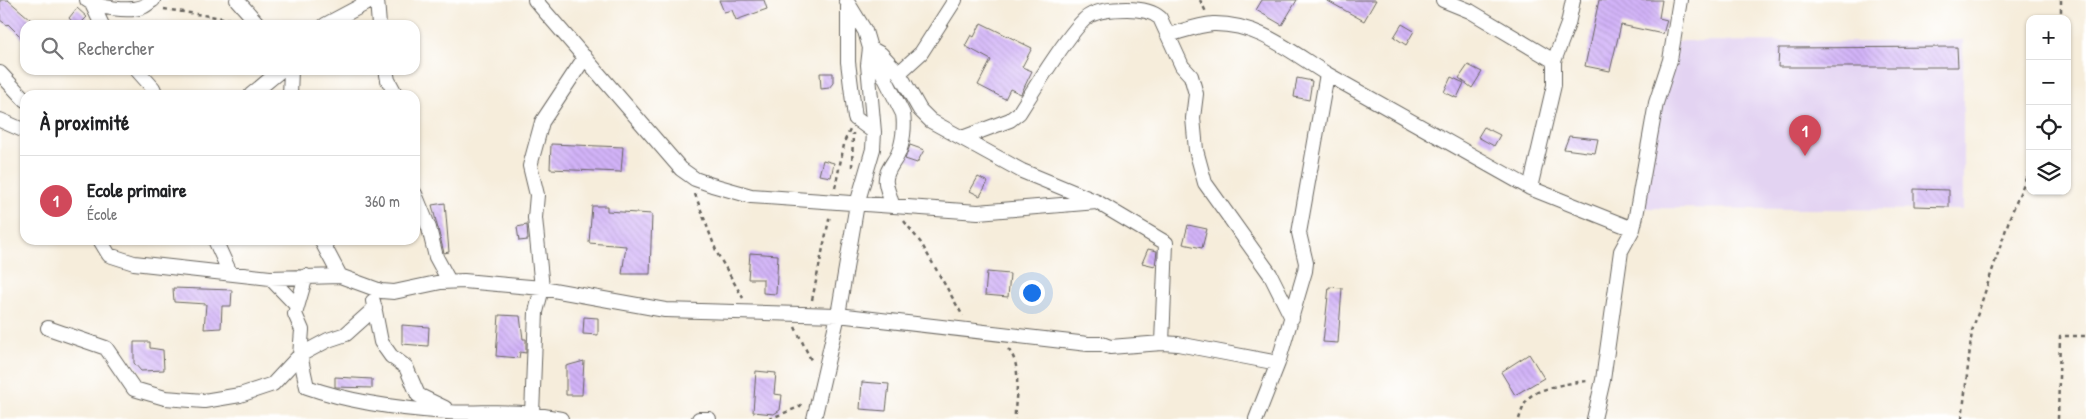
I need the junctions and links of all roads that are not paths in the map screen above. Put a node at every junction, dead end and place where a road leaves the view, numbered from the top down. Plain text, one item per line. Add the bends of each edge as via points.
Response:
1 (236, 0) edge
2 (372, 0) edge
3 (377, 0) edge
4 (536, 0) edge
5 (955, 0) edge
6 (1443, 0) edge
7 (1573, 0) edge
8 (1680, 0) edge
9 (89, 2) edge
10 (149, 2) edge
11 (847, 2) edge
12 (1154, 7) edge
13 (99, 20) edge
14 (254, 20) edge
15 (335, 20) edge
16 (379, 20) edge
17 (1168, 35) junction
18 (870, 48) junction
19 (585, 57) junction
20 (1554, 62) junction
21 (0, 74) edge
22 (899, 74) junction
23 (1327, 74) junction
24 (142, 75) edge
25 (275, 75) edge
26 (291, 75) edge
27 (387, 75) edge
28 (155, 90) edge
29 (257, 90) edge
30 (290, 90) edge
31 (393, 90) edge
32 (20, 95) edge
33 (0, 120) edge
34 (20, 129) edge
35 (874, 132) junction
36 (962, 138) junction
37 (1530, 188) junction
38 (1097, 202) junction
39 (856, 204) junction
40 (420, 206) edge
41 (892, 206) junction
42 (1633, 229) junction
43 (103, 245) edge
44 (217, 245) edge
45 (324, 245) edge
46 (230, 273) junction
47 (306, 276) junction
48 (340, 276) junction
49 (270, 278) junction
50 (449, 281) junction
51 (369, 288) junction
52 (542, 288) junction
53 (297, 306) junction
54 (375, 308) junction
55 (838, 315) junction
56 (1292, 318) junction
57 (48, 328) dead end
58 (1162, 343) junction
59 (300, 355) junction
60 (1278, 363) junction
61 (532, 414) junction
62 (451, 416) edge
63 (518, 419) edge
64 (561, 419) edge
65 (699, 419) edge
66 (709, 419) edge
67 (814, 419) edge
68 (1256, 419) edge
69 (1594, 419) edge

1 - 14 street
2 - 15 street
3 - 16 street
4 - 19 street
5 - 22 street via 921,53
6 - 20 street via 1470,10
7 - 20 street
8 - 42 street via 1670,60 1656,103
9 - 10 street via 116,9 142,7
9 - 13 street
11 - 18 street via 866,32
11 - 35 street via 848,62 855,118
12 - 17 street
12 - 36 street via 1089,15 1076,27 1020,113
17 - 23 street via 1213,24 1244,27 1264,34
17 - 56 street via 1182,66 1191,76 1196,94 1196,150 1205,183 1270,274
18 - 22 street via 881,54
18 - 35 street via 868,65
18 - 41 street via 903,114 898,153 889,167 886,183
19 - 39 street via 681,169 691,176 751,196
19 - 52 street via 542,122 530,166 537,195 535,218
20 - 37 street via 1554,85
21 - 32 street
22 - 36 street via 920,110
23 - 37 street
23 - 56 street via 1299,233 1306,271
24 - 28 street
25 - 29 street
26 - 30 street
27 - 31 street
33 - 34 street
35 - 39 street via 873,149
36 - 38 street via 1022,170
37 - 42 street
38 - 41 street via 978,212
38 - 58 street via 1166,243
39 - 41 street
39 - 55 street
40 - 50 street via 436,258
42 - 69 street via 1621,252 1603,380
43 - 46 street via 109,255 134,263
44 - 46 street
45 - 48 street
46 - 49 street
47 - 48 street
47 - 49 street
47 - 53 street
48 - 51 street
49 - 53 street
50 - 51 street via 394,292
50 - 52 street
51 - 54 street
52 - 55 street via 665,310
52 - 61 street via 536,312
53 - 59 street via 295,314 302,330
54 - 59 street via 346,334
54 - 62 street via 384,349 406,367 418,395
55 - 58 street via 1110,347
55 - 67 street
56 - 60 street
57 - 59 street via 106,348 134,389 165,398 204,401 240,395 273,384
58 - 60 street
59 - 62 street via 307,387 341,399
60 - 68 street
61 - 62 street via 506,410
61 - 63 street
61 - 64 street
65 - 66 street

